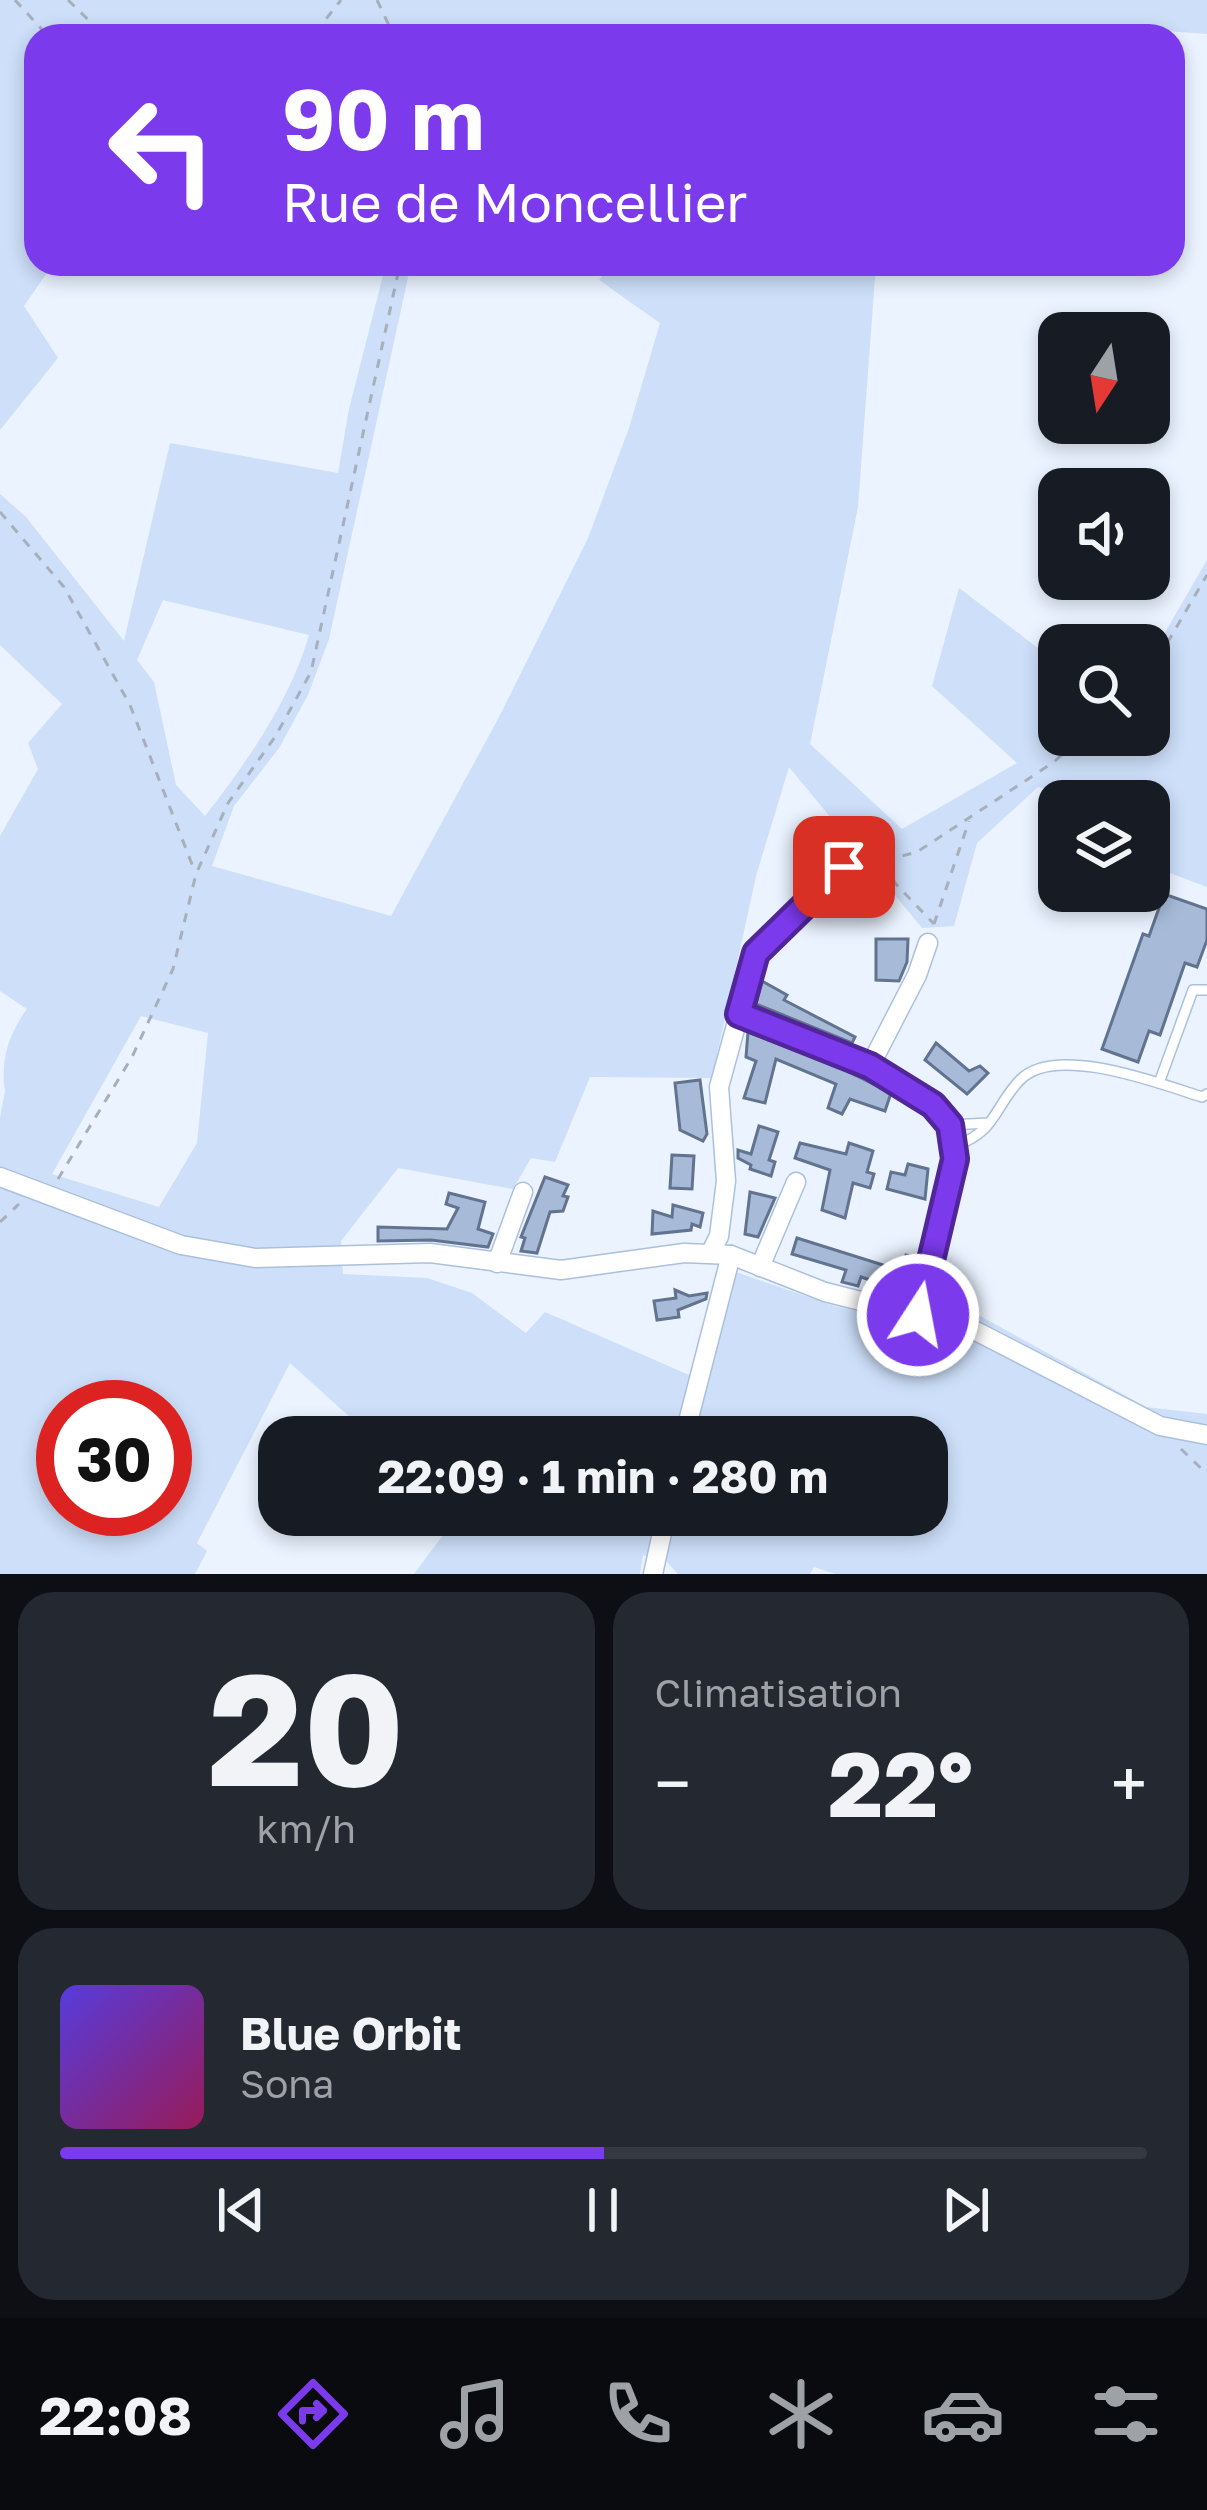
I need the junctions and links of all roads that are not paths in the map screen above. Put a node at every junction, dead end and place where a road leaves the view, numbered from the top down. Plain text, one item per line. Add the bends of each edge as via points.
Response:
1 (851, 864) road end
2 (931, 934) road end
3 (1207, 990) edge
4 (739, 1014) junction
5 (870, 1066) junction
6 (1159, 1083) junction
7 (1207, 1094) edge
8 (994, 1122) junction
9 (950, 1125) junction
10 (956, 1146) junction
11 (0, 1177) edge
12 (796, 1183) dead end
13 (524, 1192) dead end
14 (721, 1254) junction
15 (497, 1263) junction
16 (760, 1267) junction
17 (918, 1315) junction
18 (688, 1416) edge
19 (1207, 1435) edge
20 (662, 1536) edge
21 (656, 1572) edge

1 - 4 street via 756,953
2 - 5 street
3 - 6 lane via 1193,990 1179,1017
4 - 5 street
4 - 14 street via 718,1087 726,1180
5 - 9 street via 933,1105
6 - 7 lane
6 - 8 lane via 1100,1066 1040,1069 1022,1076
8 - 9 lane
8 - 10 lane
9 - 10 street
10 - 17 street
11 - 15 street via 217,1254 430,1252
12 - 16 street
13 - 15 street
14 - 15 street via 561,1270
14 - 16 street
14 - 18 street
16 - 17 street
17 - 19 street via 972,1329 1160,1426
20 - 21 street

